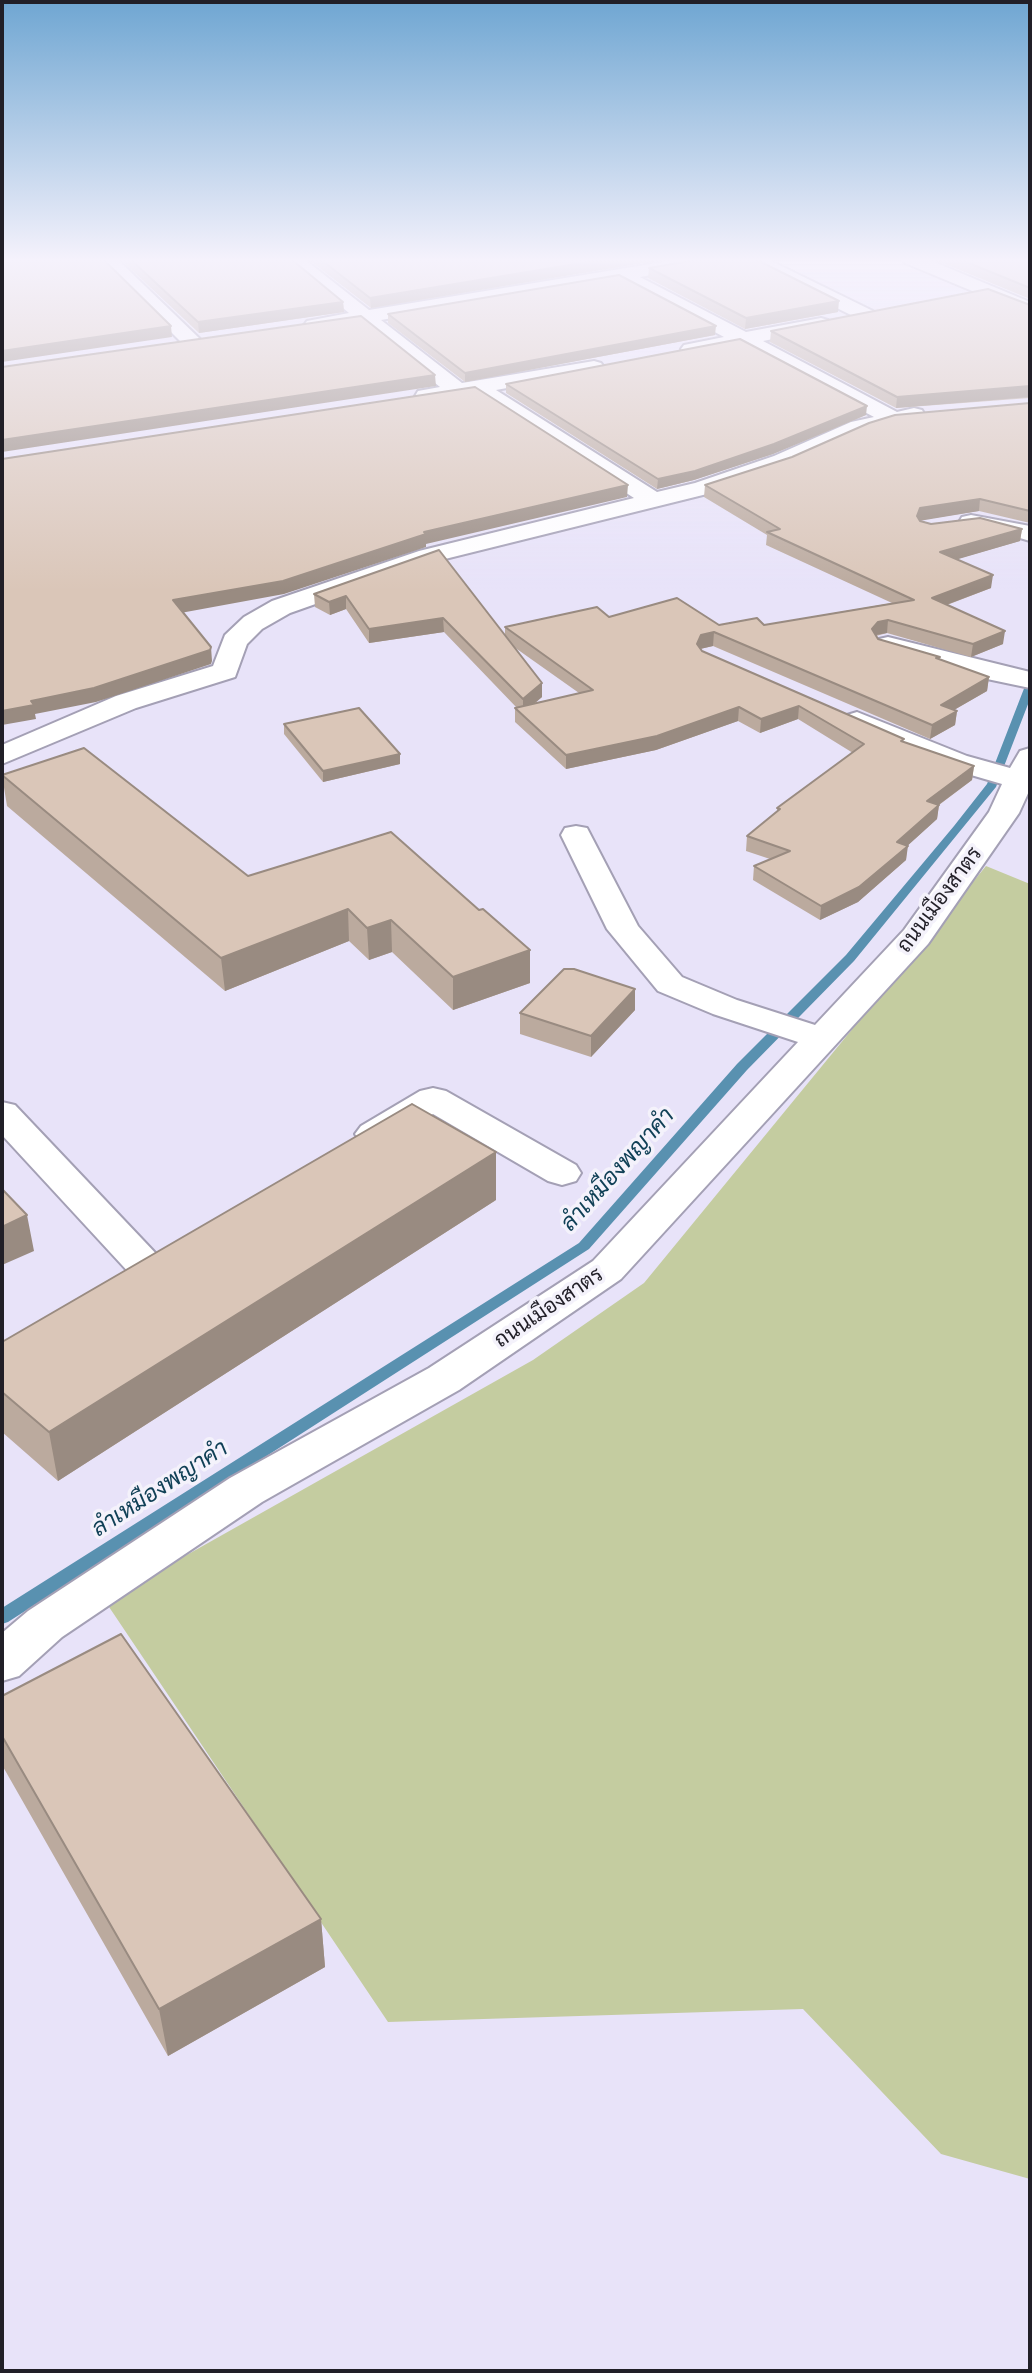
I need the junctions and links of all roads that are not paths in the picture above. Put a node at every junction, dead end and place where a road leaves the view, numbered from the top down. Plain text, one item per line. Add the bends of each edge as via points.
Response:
1 (439, 370) edge
2 (580, 370) edge
3 (802, 370) edge
4 (469, 390) junction
5 (404, 400) edge
6 (937, 412) edge
7 (892, 418) junction
8 (655, 501) junction
9 (942, 526) edge
10 (1030, 534) edge
11 (886, 644) edge
12 (1030, 680) edge
13 (838, 713) edge
14 (2, 755) edge
15 (1018, 770) edge
16 (576, 835) dead end
17 (806, 1033) junction
18 (2, 1112) edge
19 (343, 1152) edge
20 (562, 1173) dead end
21 (181, 1248) edge
22 (147, 1268) junction
23 (113, 1288) edge
24 (2, 1662) edge

1 - 4 street
2 - 4 street
3 - 7 street
4 - 5 street
4 - 8 street
6 - 7 street
7 - 8 street via 859,427 782,461
8 - 14 street via 428,556 281,607 234,641 225,671 126,702
9 - 10 street via 978,521
11 - 12 street
13 - 15 street via 971,765
15 - 17 street, ถนนเมืองสาตร via 1004,813 916,937
16 - 17 street via 623,929 670,984
17 - 24 street, ถนนเมืองสาตร via 607,1270 444,1379 246,1490 45,1624
18 - 22 street
19 - 20 street via 433,1099
21 - 22 street
22 - 23 street

